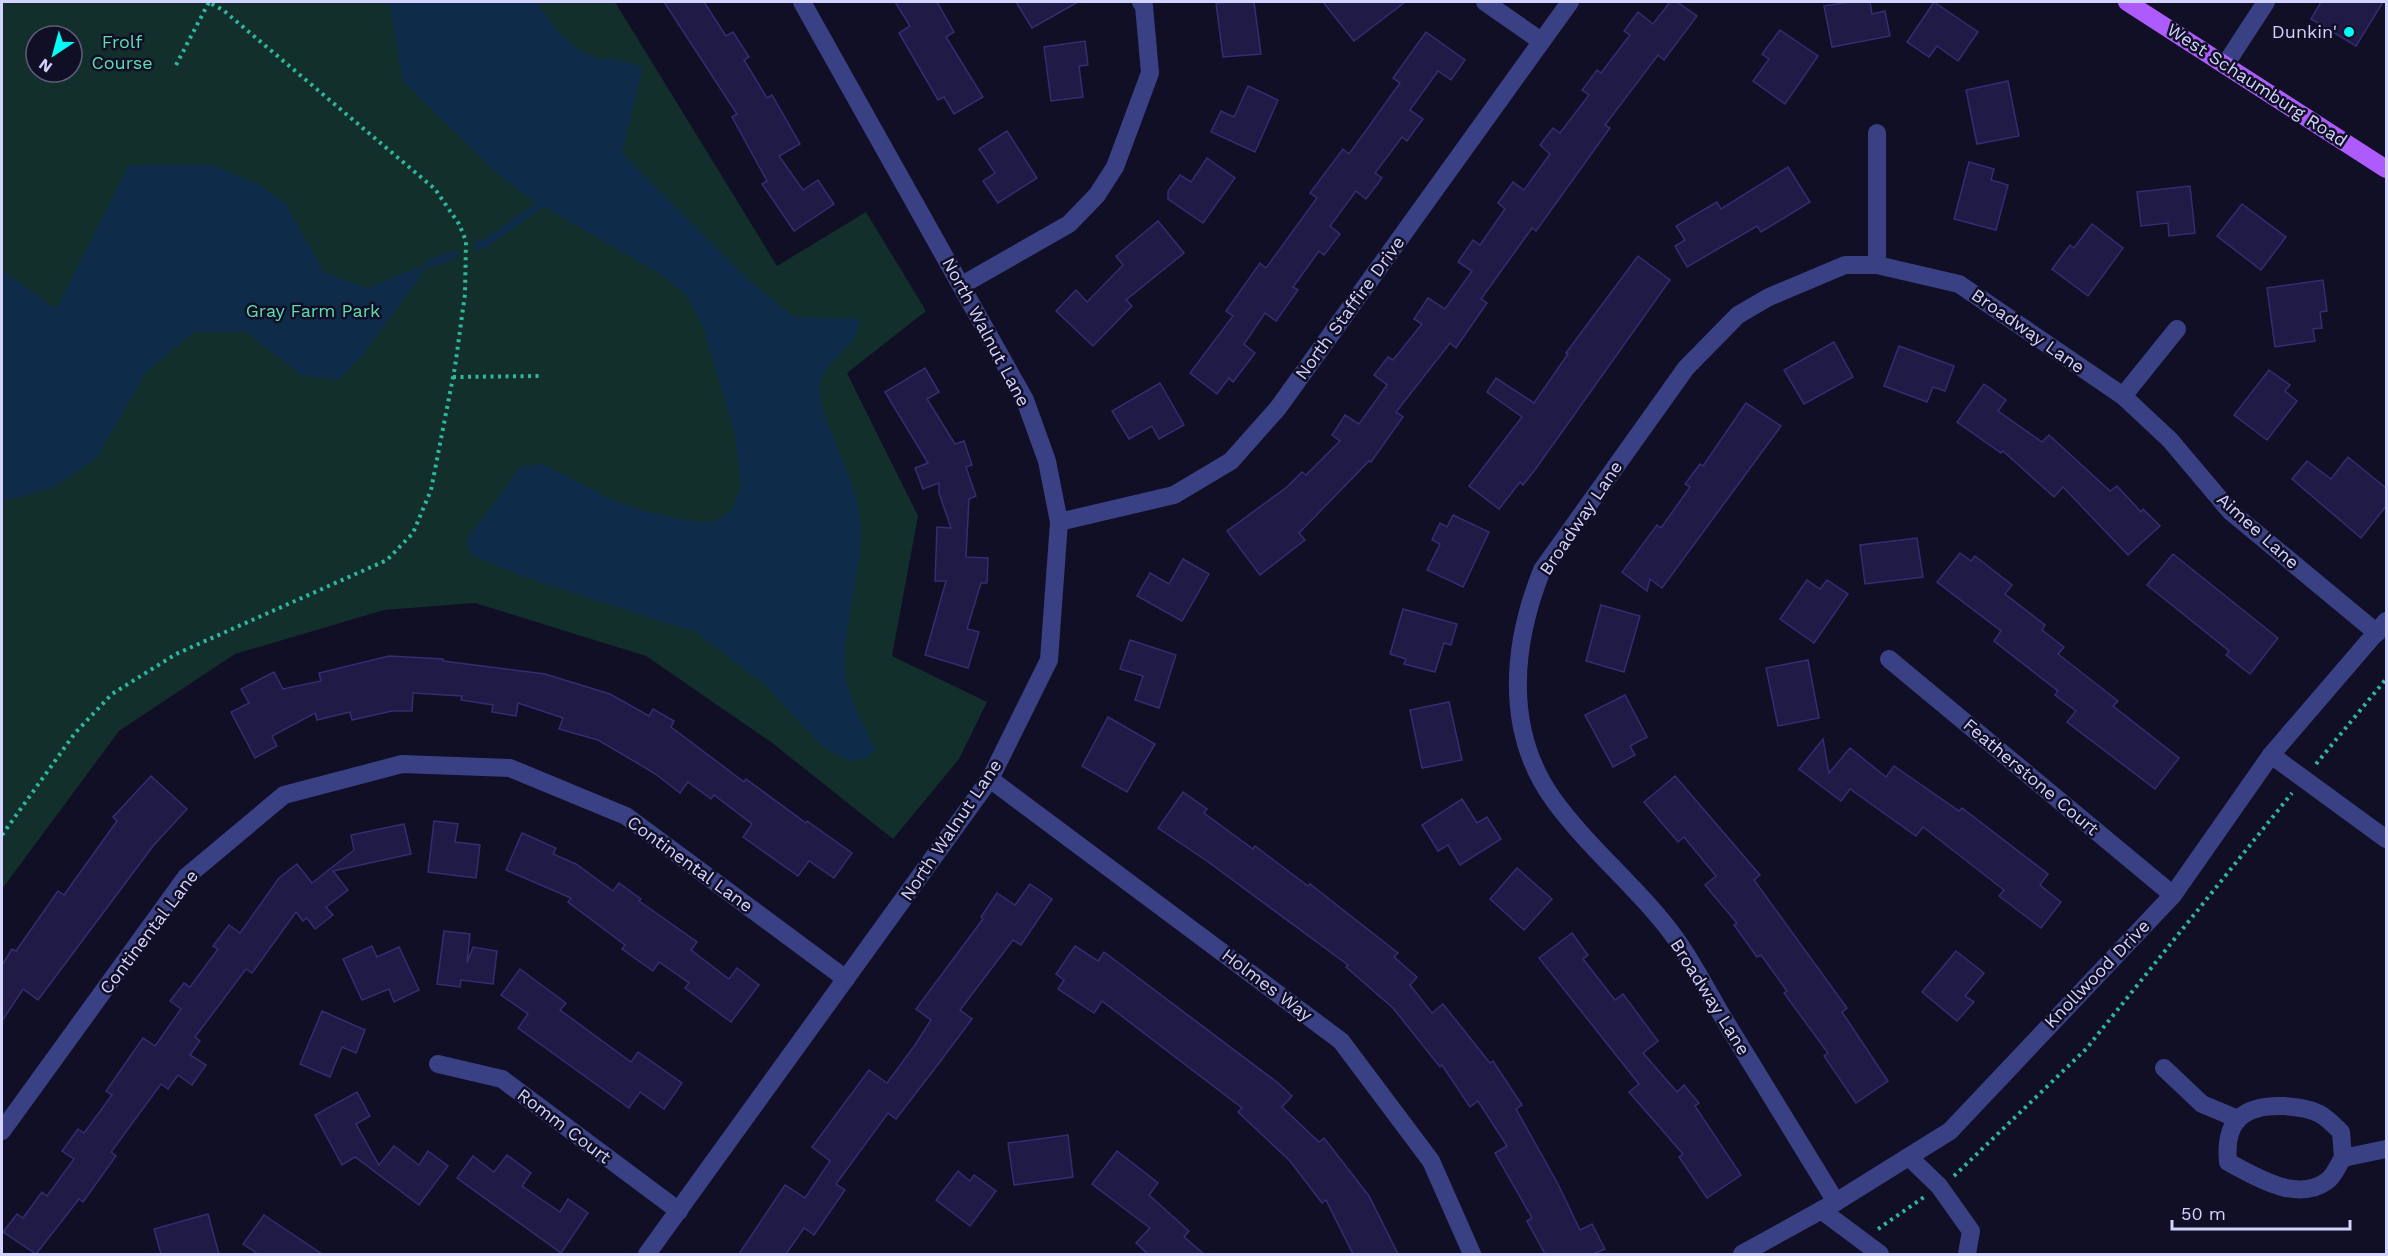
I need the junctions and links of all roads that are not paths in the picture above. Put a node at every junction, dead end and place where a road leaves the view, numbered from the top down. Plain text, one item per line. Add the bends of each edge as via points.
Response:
1 (802, 2) edge
2 (1141, 2) edge
3 (1485, 2) edge
4 (1570, 2) edge
5 (2127, 2) edge
6 (2266, 2) edge
7 (1541, 41) junction
8 (2225, 65) junction
9 (1877, 133) dead end
10 (2386, 169) edge
11 (1877, 265) junction
12 (963, 285) junction
13 (2177, 329) dead end
14 (2122, 396) junction
15 (1059, 522) junction
16 (2382, 627) edge
17 (1889, 659) dead end
18 (2271, 755) junction
19 (990, 779) junction
20 (2386, 839) edge
21 (2173, 896) junction
22 (846, 979) junction
23 (438, 1064) dead end
24 (2164, 1068) dead end
25 (2238, 1119) junction
26 (2, 1131) edge
27 (2386, 1149) edge
28 (1909, 1157) junction
29 (2343, 1158) junction
30 (1829, 1206) junction
31 (679, 1211) junction
32 (647, 1254) edge
33 (1472, 1254) edge
34 (1742, 1254) edge
35 (1880, 1254) edge
36 (1967, 1254) edge

1 - 12 street, North Walnut Lane
2 - 12 street via 1150,73 1115,167 1097,195 1069,224
3 - 7 street
4 - 7 street, North Staffire Drive
5 - 8 main road, West Schaumburg Road
6 - 8 street
7 - 15 street, North Staffire Drive via 1278,408 1231,460 1174,495
8 - 10 main road, West Schaumburg Road
9 - 11 street
11 - 14 street, Broadway Lane via 1959,284
11 - 30 street, Broadway Lane via 1845,266 1769,297 1738,315 1686,368 1542,570 1530,601 1520,647 1516,691 1523,734 1535,768 1554,799 1675,938
12 - 15 street, North Walnut Lane via 1025,400 1047,460
13 - 14 street
14 - 16 street, Aimee Lane via 2170,440 2230,511
15 - 19 street, North Walnut Lane via 1049,660
16 - 18 street, Knollwood Drive
17 - 21 street, Featherstone Court
18 - 20 street
18 - 21 street, Knollwood Drive
19 - 22 street, North Walnut Lane
19 - 33 street, Holmes Way via 1341,1041 1431,1161
21 - 28 street, Knollwood Drive via 1950,1131
22 - 26 street, Continental Lane via 626,816 510,768 402,764 284,795 186,877
22 - 31 street, North Walnut Lane
23 - 31 street, Romm Court via 502,1079
24 - 25 street via 2202,1104
25 - 29 street via 2268,1106 2296,1107 2320,1114 2341,1132
25 - 29 street via 2226,1144 2228,1162 2276,1185 2309,1190 2329,1180
27 - 29 street
28 - 30 street, Knollwood Drive
28 - 36 street via 1939,1186 1971,1232
30 - 34 street, Knollwood Drive
30 - 35 street, Broadway Lane via 1860,1242
31 - 32 street, North Walnut Lane

